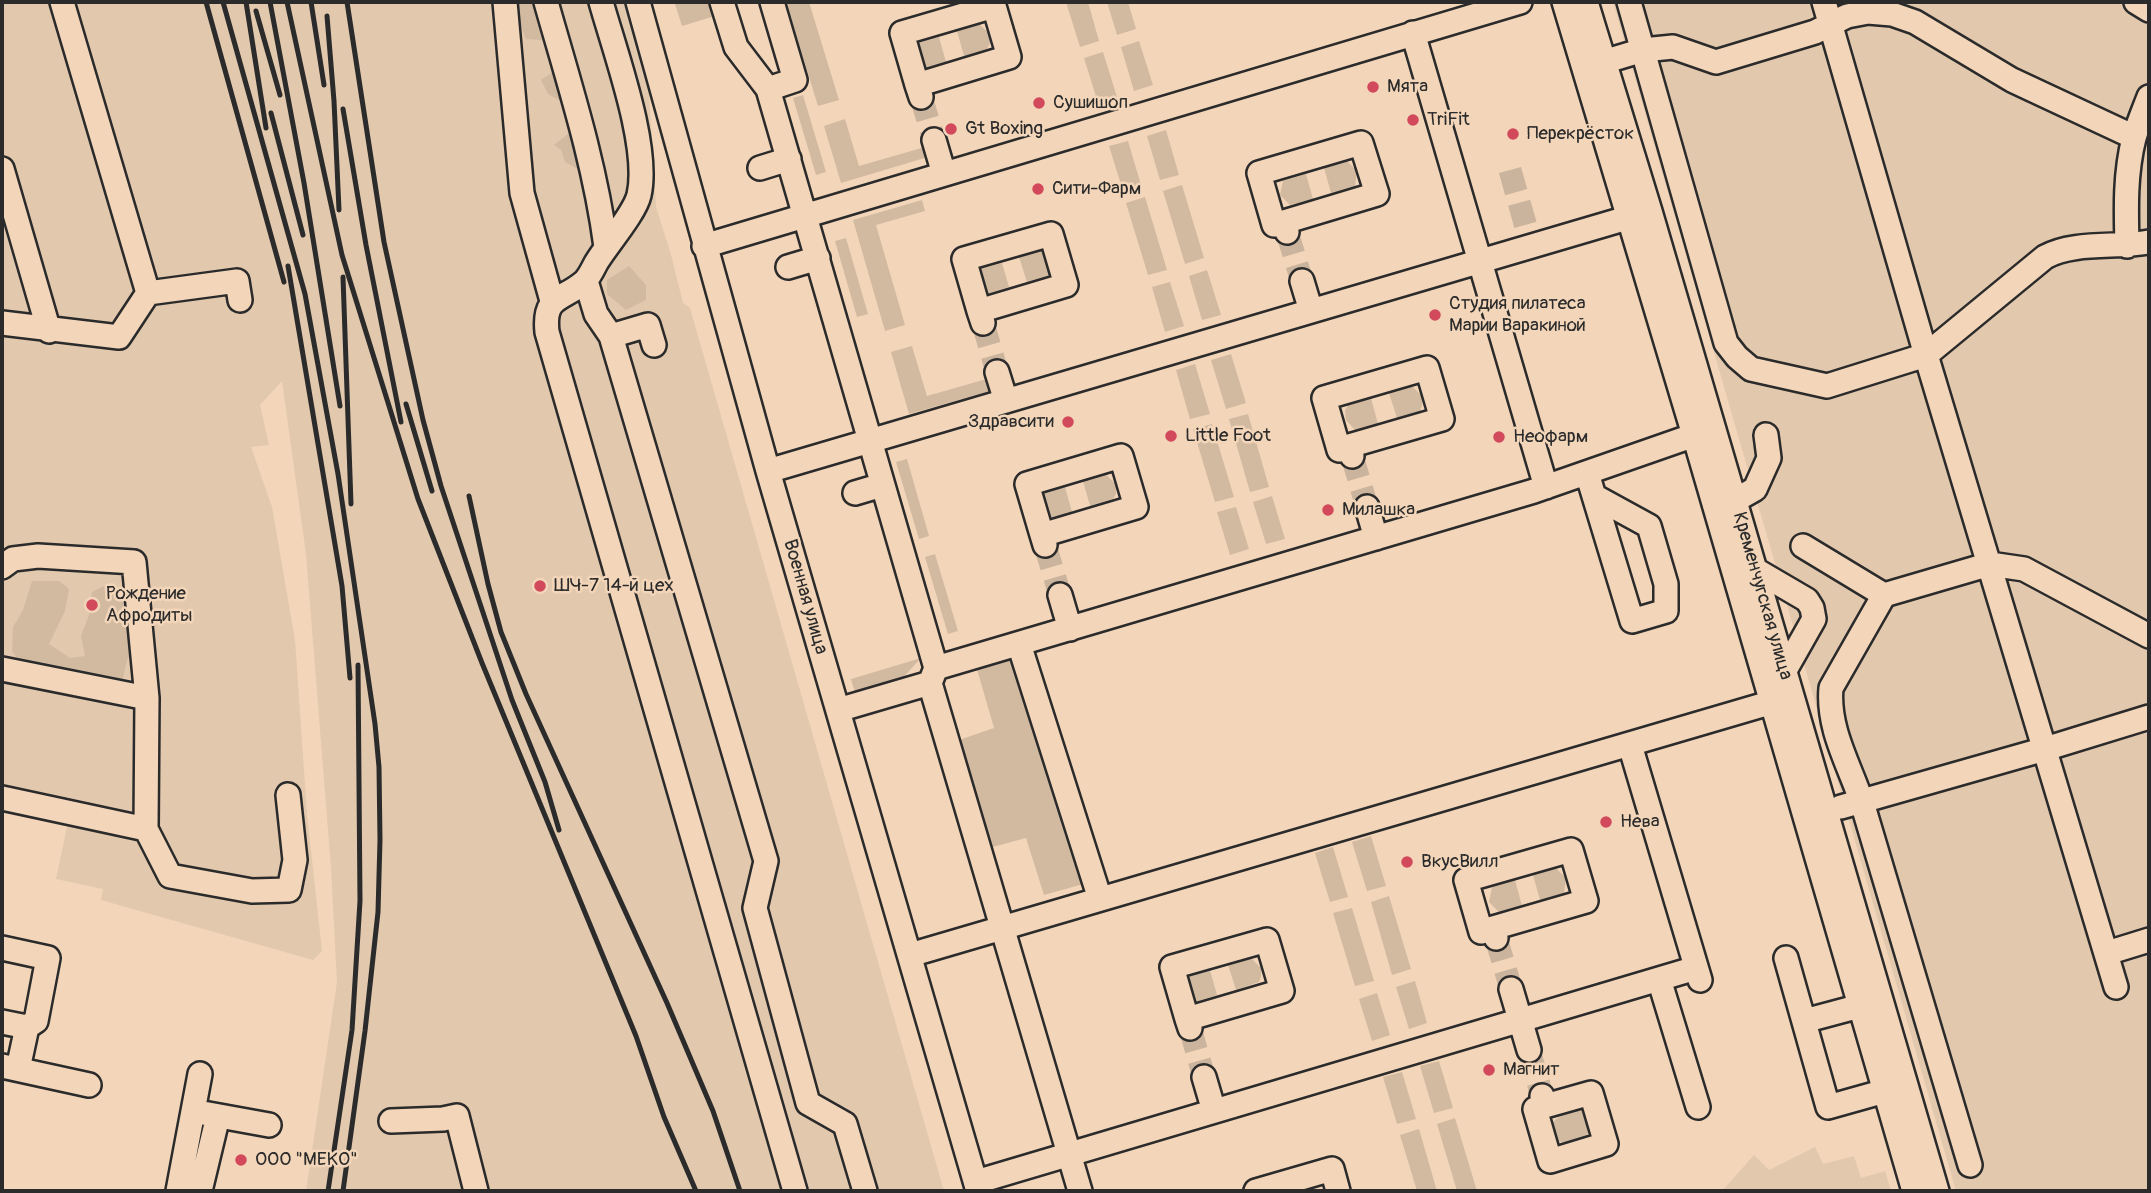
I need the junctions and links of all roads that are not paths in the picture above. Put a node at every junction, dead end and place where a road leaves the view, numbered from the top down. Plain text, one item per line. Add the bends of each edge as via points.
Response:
1 (62, 2) edge
2 (505, 2) edge
3 (546, 2) edge
4 (601, 2) edge
5 (638, 2) edge
6 (723, 2) edge
7 (772, 2) edge
8 (1520, 2) edge
9 (1564, 2) edge
10 (1586, 2) edge
11 (1629, 2) edge
12 (1824, 2) edge
13 (2136, 2) edge
14 (2149, 10) edge
15 (1448, 12) edge
16 (1830, 24) junction
17 (1413, 33) junction
18 (1643, 50) junction
19 (1594, 65) junction
20 (768, 89) junction
21 (919, 91) joint
22 (2149, 97) edge
23 (2134, 136) junction
24 (934, 140) tunnel mouth
25 (789, 159) junction
26 (760, 167) dead end
27 (2, 169) edge
28 (944, 174) junction
29 (1640, 214) junction
30 (806, 215) junction
31 (1285, 227) joint
32 (2138, 244) edge
33 (704, 246) junction
34 (606, 247) junction
35 (818, 258) junction
36 (1480, 261) junction
37 (788, 267) dead end
38 (586, 281) junction
39 (1302, 281) tunnel mouth
40 (148, 293) junction
41 (240, 300) dead end
42 (552, 301) junction
43 (1311, 311) junction
44 (981, 317) joint
45 (2, 323) edge
46 (49, 331) junction
47 (611, 337) junction
48 (654, 345) dead end
49 (1926, 355) junction
50 (997, 372) tunnel mouth
51 (1006, 401) junction
52 (1704, 432) junction
53 (1766, 435) dead end
54 (869, 441) junction
55 (1351, 451) joint
56 (768, 471) junction
57 (1587, 473) junction
58 (882, 485) junction
59 (1546, 487) junction
60 (855, 493) dead end
61 (1596, 497) junction
62 (1734, 501) junction
63 (1367, 508) tunnel mouth
64 (1376, 538) junction
65 (1044, 540) joint
66 (1803, 546) dead end
67 (1990, 564) junction
68 (2, 567) edge
69 (1754, 569) junction
70 (1884, 595) junction
71 (1060, 596) tunnel mouth
72 (1070, 629) junction
73 (2149, 636) edge
74 (1019, 644) junction
75 (2, 669) edge
76 (1784, 672) junction
77 (933, 676) junction
78 (147, 698) junction
79 (1781, 700) junction
80 (838, 710) junction
81 (2149, 717) edge
82 (1630, 745) junction
83 (2045, 749) junction
84 (288, 794) dead end
85 (2, 798) edge
86 (1851, 804) junction
87 (146, 829) junction
88 (1100, 899) junction
89 (1003, 928) junction
90 (1494, 933) joint
91 (2149, 940) edge
92 (2, 948) edge
93 (2107, 953) junction
94 (910, 955) junction
95 (1786, 958) dead end
96 (1659, 979) junction
97 (2116, 987) dead end
98 (1511, 989) tunnel mouth
99 (1860, 1006) junction
100 (1520, 1021) junction
101 (1804, 1021) junction
102 (2, 1022) edge
103 (1188, 1023) joint
104 (27, 1027) junction
105 (1528, 1050) tunnel mouth
106 (10, 1068) edge
107 (200, 1074) dead end
108 (1204, 1077) tunnel mouth
109 (89, 1085) dead end
110 (1885, 1091) junction
111 (1698, 1107) dead end
112 (194, 1111) junction
113 (1214, 1111) junction
114 (218, 1116) junction
115 (391, 1121) dead end
116 (269, 1125) dead end
117 (1069, 1155) junction
118 (1970, 1165) dead end
119 (977, 1187) edge
120 (178, 1191) edge
121 (200, 1191) edge
122 (476, 1191) edge
123 (795, 1191) edge
124 (865, 1191) edge
125 (1080, 1191) edge
126 (1256, 1191) edge
127 (1338, 1191) edge
128 (1914, 1191) edge
129 (1937, 1191) edge

1 - 40 street
2 - 42 street via 522,193
3 - 34 street via 593,169
4 - 34 street via 643,175 638,200
5 - 33 street, Военная улица
6 - 20 street via 736,47
7 - 20 street via 795,80
8 - 15 street
9 - 19 street, Кременчугская улица
10 - 19 street, Кременчугская улица
11 - 18 street
12 - 16 street
13 - 14 street
15 - 17 street
16 - 18 street via 1716,62 1673,47
16 - 23 street via 1868,12 1892,13 2012,80
16 - 49 street
17 - 28 street
17 - 36 street
18 - 19 street
18 - 49 street via 1726,343 1737,357 1751,369 1827,386
19 - 29 street, Кременчугская улица
20 - 25 street
21 - 21 street via 1009,57 994,6 902,33
22 - 23 street
23 - 32 street via 2125,200
24 - 28 street
25 - 26 street
25 - 30 street
27 - 46 street
28 - 30 street
29 - 36 street via 1529,237
29 - 52 street, Кременчугская улица
30 - 33 street
30 - 35 street
31 - 31 street via 1377,194 1362,143 1259,173 1274,225
32 - 49 street via 2057,250
33 - 56 street, Военная улица
34 - 38 street
35 - 37 street
35 - 54 street
36 - 43 street
36 - 59 street
38 - 42 street
38 - 47 street via 596,314
39 - 43 street
40 - 41 street via 237,281
40 - 46 street via 119,337
42 - 123 street via 545,316 547,332
43 - 51 street
44 - 44 street via 1066,285 1051,234 964,259
45 - 46 street
47 - 48 street via 648,326
47 - 124 street via 766,861 755,908 808,1103 845,1125
49 - 67 street
50 - 51 street
51 - 54 street
52 - 57 street
52 - 62 street, Кременчугская улица
52 - 79 street, Кременчугская улица
53 - 62 street via 1769,458 1755,489
54 - 56 street
54 - 58 street
55 - 55 street via 1442,419 1427,368 1324,398 1339,450
56 - 80 street, Военная улица
57 - 59 street
57 - 61 street
58 - 60 street
58 - 77 street
59 - 64 street
61 - 61 street via 1632,621 1665,611 1666,584 1649,526
62 - 69 street, Кременчугская улица
63 - 64 street
64 - 72 street
65 - 65 street via 1136,508 1121,456 1027,484
66 - 70 street
67 - 70 street
67 - 73 street via 2024,569
67 - 83 street
68 - 78 street via 13,559 38,556 134,562
69 - 76 street, Кременчугская улица
69 - 76 street via 1807,600 1812,608 1814,619
70 - 86 street via 1831,688 1832,723
71 - 72 street
72 - 74 street
74 - 77 street
74 - 88 street
75 - 78 street
76 - 79 street, Кременчугская улица
77 - 80 street
77 - 89 street via 972,860
78 - 87 street
79 - 82 street
79 - 99 street, Кременчугская улица
79 - 129 street, Кременчугская улица
80 - 94 street, Военная улица
81 - 83 street
82 - 88 street
82 - 96 street via 1698,975
83 - 86 street
83 - 93 street
84 - 87 street via 295,860 289,890 252,891 170,876
85 - 87 street
86 - 118 street
88 - 89 street
89 - 94 street
89 - 117 street via 1042,1100
90 - 90 street via 1586,901 1571,850 1466,880 1481,932
91 - 93 street
92 - 104 street via 48,958 36,1021
93 - 97 street
94 - 119 street, Военная улица
95 - 101 street
96 - 100 street
96 - 111 street
98 - 100 street
99 - 101 street
99 - 110 street, Кременчугская улица
100 - 105 street
100 - 113 street
101 - 110 street via 1828,1107
102 - 104 street
103 - 103 street via 1282,991 1267,940 1172,967
104 - 106 street
106 - 109 street
107 - 112 street
108 - 113 street
110 - 128 street, Кременчугская улица
112 - 114 street
112 - 120 street
113 - 117 street
114 - 116 street
114 - 121 street
115 - 122 street via 457,1116
117 - 119 street
117 - 125 street
126 - 127 street via 1332,1169

